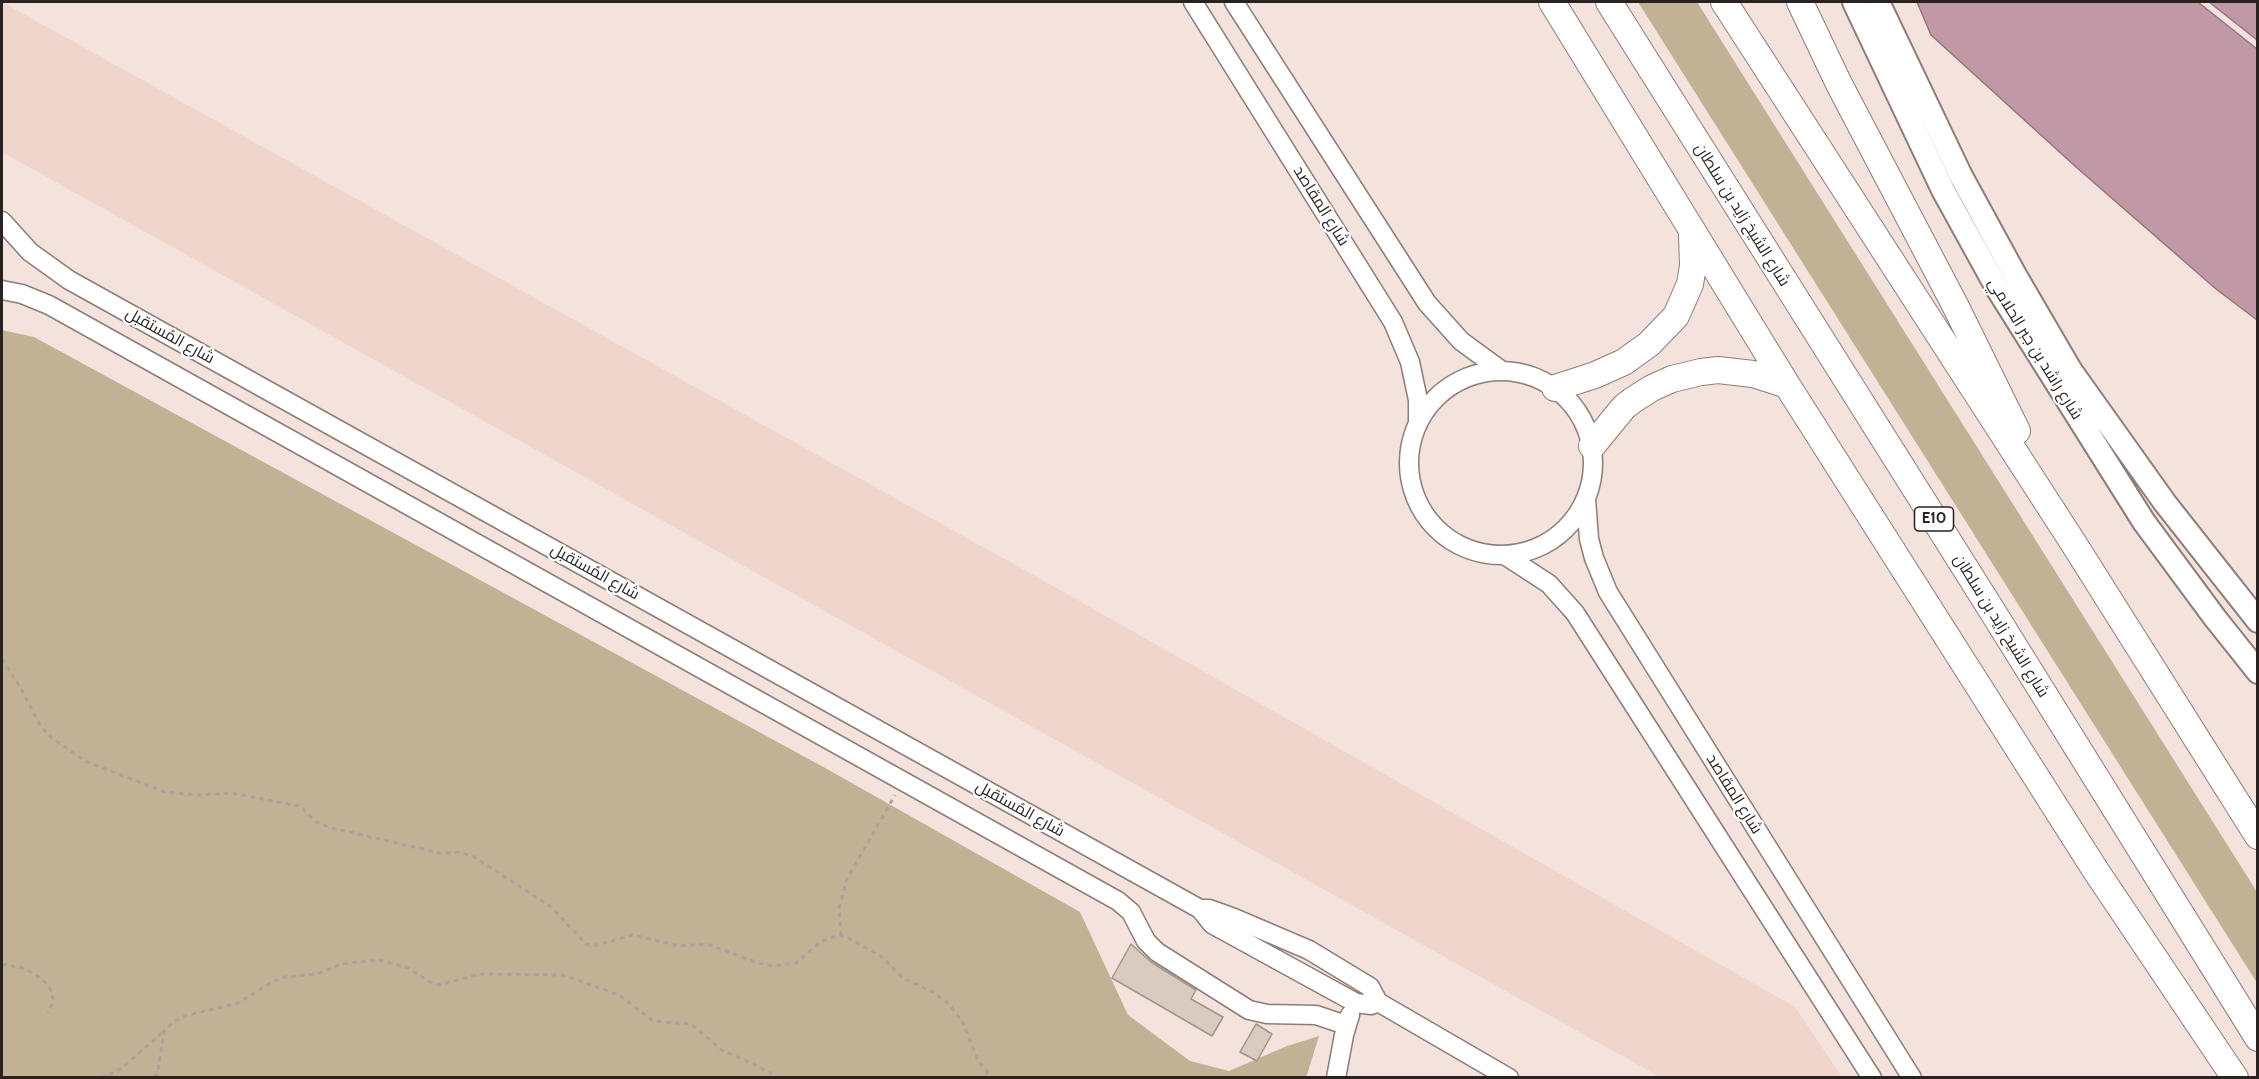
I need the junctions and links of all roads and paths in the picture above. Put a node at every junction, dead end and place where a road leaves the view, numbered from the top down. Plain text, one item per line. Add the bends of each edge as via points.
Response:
1 (1193, 2) edge
2 (1234, 2) edge
3 (1551, 2) edge
4 (1609, 2) edge
5 (1724, 2) edge
6 (1800, 2) edge
7 (1854, 2) edge
8 (1878, 2) edge
9 (2, 221) edge
10 (1691, 231) junction
11 (2, 290) edge
12 (1502, 371) junction
13 (1787, 385) junction
14 (1555, 388) junction
15 (1418, 423) junction
16 (1592, 446) junction
17 (1586, 499) junction
18 (2074, 544) junction
19 (1506, 556) junction
20 (2258, 621) edge
21 (2, 659) edge
22 (2258, 672) edge
23 (903, 781) junction
24 (2258, 837) edge
25 (1200, 909) junction
26 (841, 935) junction
27 (2, 964) edge
28 (1358, 978) junction
29 (1378, 1002) junction
30 (1356, 1003) junction
31 (48, 1013) dead end
32 (1346, 1025) junction
33 (164, 1031) junction
34 (2258, 1038) edge
35 (101, 1077) edge
36 (155, 1077) edge
37 (775, 1077) edge
38 (992, 1077) edge
39 (1336, 1077) edge
40 (1509, 1077) edge
41 (1872, 1077) edge
42 (1912, 1077) edge
43 (2235, 1077) edge

1 - 15 street, شارع المقاصد via 1394,322 1410,362
2 - 12 street via 1427,303 1461,341
3 - 10 highway
4 - 34 highway, شارع الشيخ زايد بن سلطان / E10
5 - 18 highway
6 - 18 highway
7 - 22 main road, شارع راشد بن جبر الحلامي via 1942,190 1997,288 2144,522
8 - 20 main road, شارع راشد بن جبر الحلامي via 1961,176 2066,361 2116,437
9 - 25 street, شارع المُستقبل via 30,252 69,280
10 - 13 highway
10 - 14 highway via 1690,284 1676,316 1649,344 1624,362
11 - 23 street via 49,305
12 - 14 street via 1521,373
12 - 15 street via 1461,380 1429,405
13 - 16 highway via 1753,374 1718,370 1672,379 1624,407
13 - 43 highway via 2096,871
14 - 16 street via 1582,419
15 - 19 street via 1410,446 1409,470 1425,515 1440,533 1460,546
16 - 17 street via 1593,469
17 - 19 street via 1563,533 1546,545
17 - 42 street, شارع المقاصد via 1589,539 1608,591
18 - 24 highway
19 - 41 street via 1549,584 1575,613
21 - 26 path via 41,727 85,761 165,792 231,793 300,807 316,822 332,828 474,857 550,906 586,944 600,945 633,935 679,946 707,944 758,963 779,966 796,963 825,939
23 - 26 path via 847,879 840,908
23 - 32 street via 1118,901 1131,912 1146,941 1157,952 1241,1006 1266,1014 1316,1015
25 - 28 street, شارع المُستقبل via 1280,936
25 - 30 street, شارع المُستقبل via 1212,924
26 - 38 path via 872,950 903,978 950,1005 963,1023 978,1060
27 - 31 path via 22,968 47,984 53,1002
28 - 29 street, شارع المُستقبل via 1370,987
28 - 30 street
29 - 30 street
29 - 40 street, شارع المُستقبل
30 - 32 street
32 - 39 street
33 - 35 path via 128,1063
33 - 36 path
33 - 37 path via 185,1016 238,1004 285,977 379,960 408,968 439,985 480,974 572,978 619,996 652,1020 691,1023 723,1052

